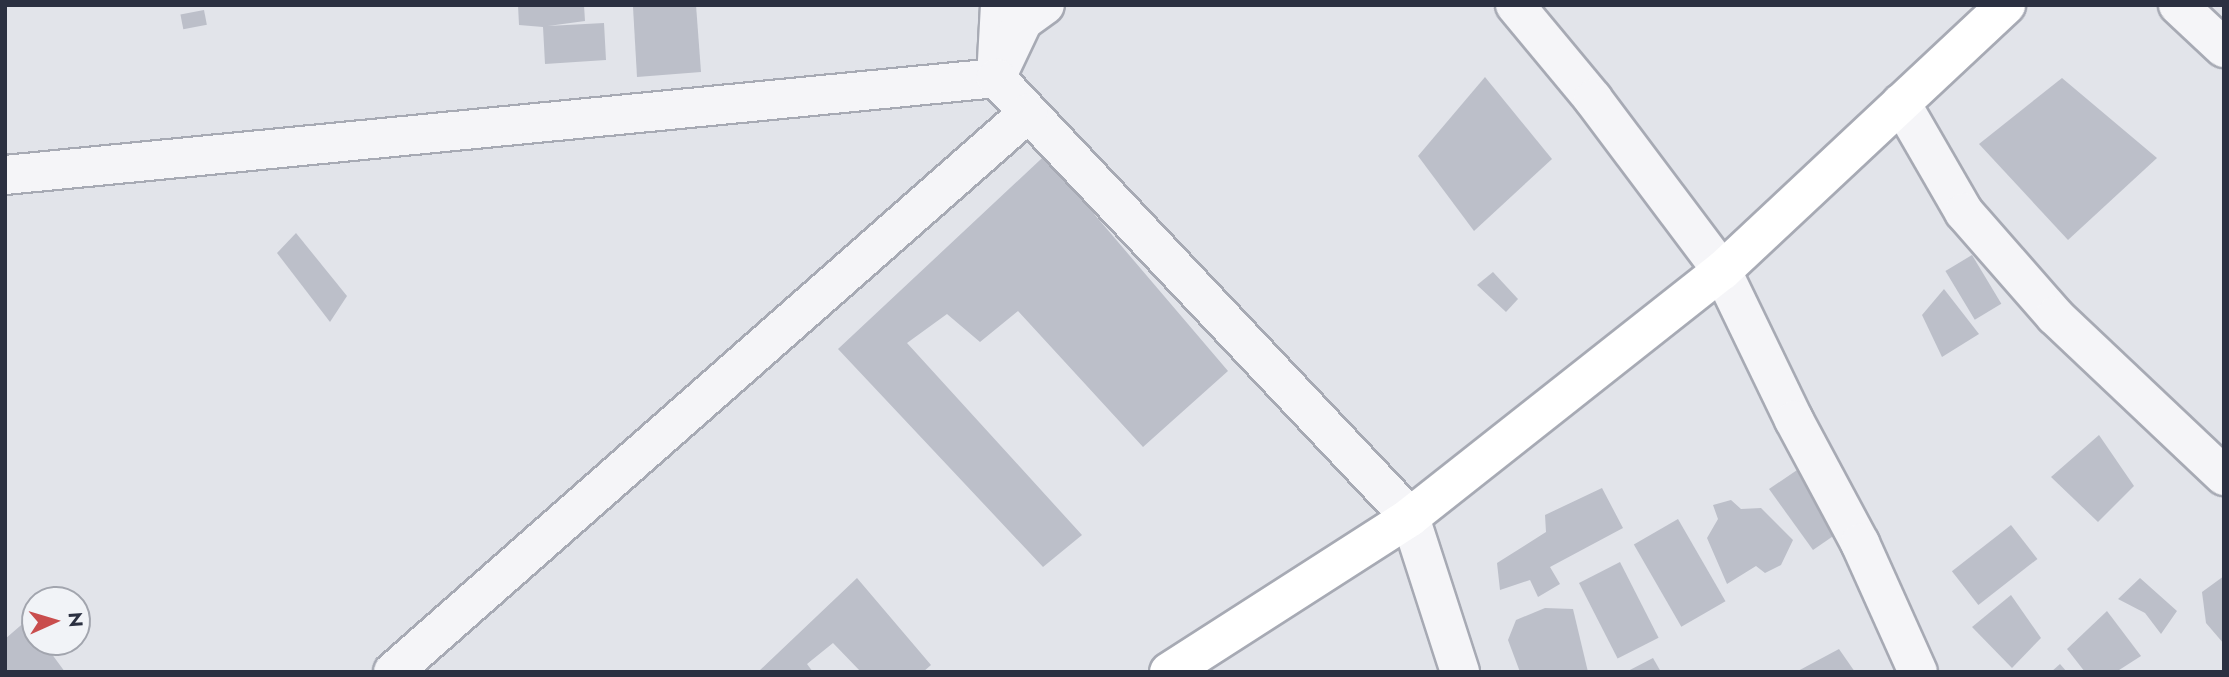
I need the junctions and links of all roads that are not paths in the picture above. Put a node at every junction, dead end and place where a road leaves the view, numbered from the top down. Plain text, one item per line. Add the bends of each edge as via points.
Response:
1 (1000, 5) edge
2 (1045, 5) edge
3 (1515, 5) edge
4 (2004, 5) edge
5 (2178, 5) edge
6 (2224, 48) edge
7 (996, 78) junction
8 (1901, 103) junction
9 (1028, 113) junction
10 (5, 175) edge
11 (1722, 271) junction
12 (2224, 476) edge
13 (1410, 517) junction
14 (393, 672) edge
15 (1169, 672) edge
16 (1460, 672) edge
17 (1917, 672) edge

1 - 7 street
2 - 7 street via 1023,21
3 - 11 street
4 - 8 main road
5 - 6 street
7 - 9 street
7 - 10 street
8 - 11 main road
8 - 12 street via 1964,212 2055,316
9 - 13 street
9 - 14 street
11 - 13 main road
11 - 17 street via 1860,543
13 - 15 main road
13 - 16 street

